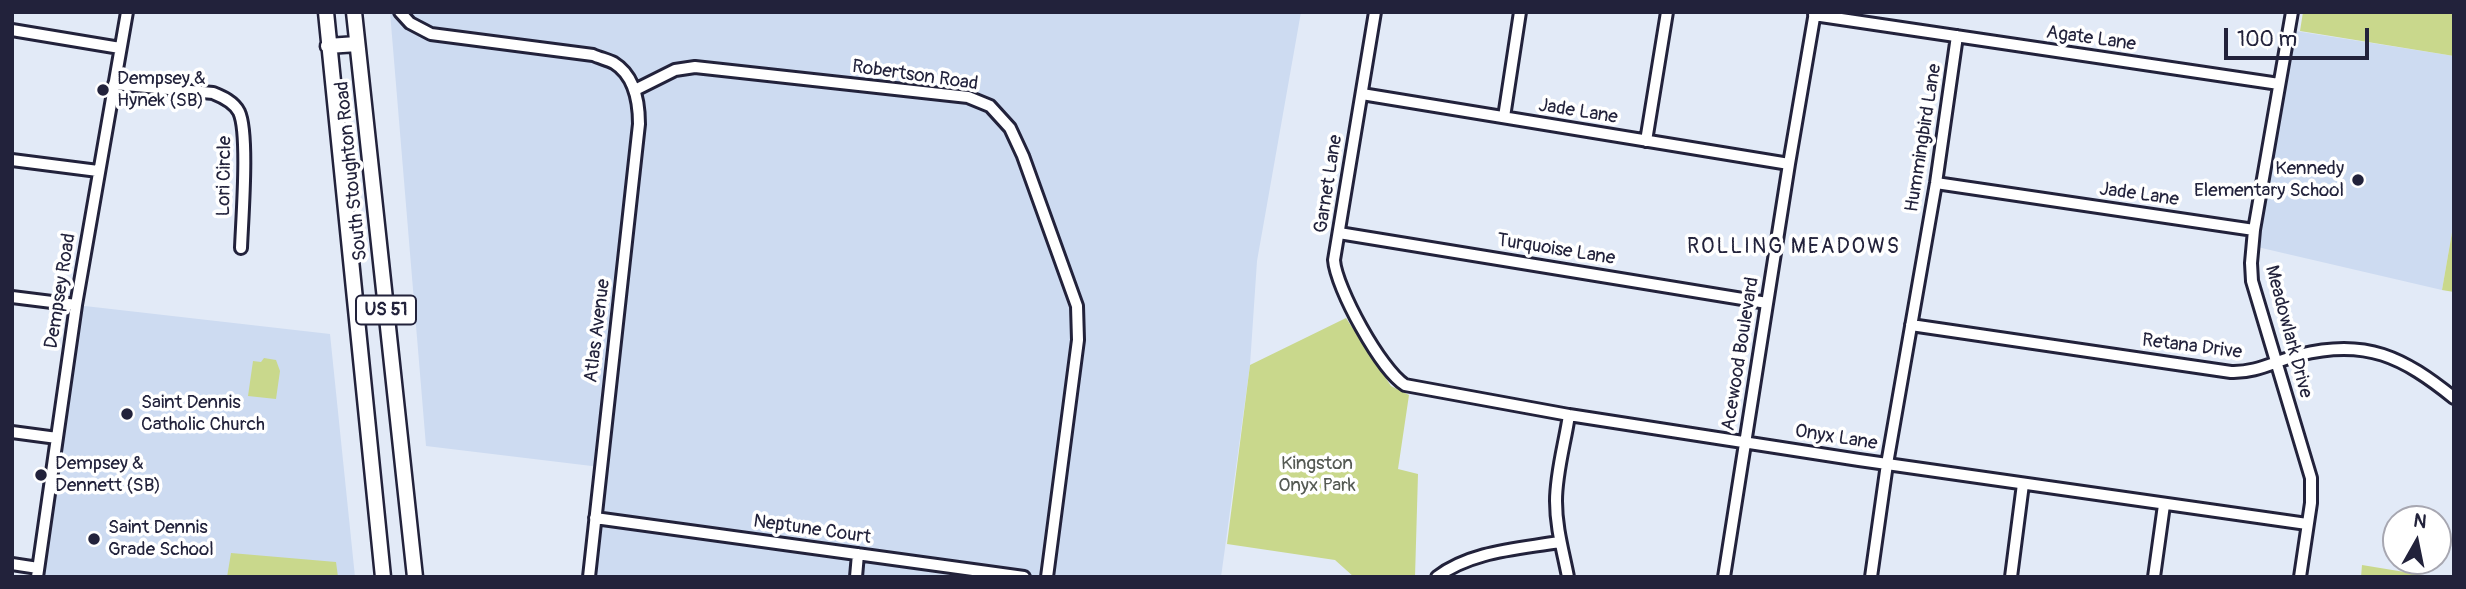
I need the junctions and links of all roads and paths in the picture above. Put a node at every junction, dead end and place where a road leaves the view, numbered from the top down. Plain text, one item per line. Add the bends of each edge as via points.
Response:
1 (127, 12) edge
2 (326, 12) edge
3 (354, 12) edge
4 (400, 12) edge
5 (1375, 12) edge
6 (1521, 12) edge
7 (1667, 12) edge
8 (2292, 12) edge
9 (1814, 14) edge
10 (12, 30) edge
11 (1957, 37) junction
12 (357, 44) junction
13 (328, 47) junction
14 (120, 48) junction
15 (114, 84) junction
16 (2279, 85) junction
17 (635, 90) junction
18 (1362, 94) junction
19 (1504, 117) junction
20 (1646, 141) junction
21 (12, 160) edge
22 (1788, 164) junction
23 (98, 171) junction
24 (1936, 183) junction
25 (2255, 230) junction
26 (1339, 233) junction
27 (241, 247) dead end
28 (12, 297) edge
29 (1767, 303) junction
30 (76, 305) junction
31 (1912, 325) junction
32 (1377, 352) joint
33 (2275, 362) junction
34 (2454, 398) edge
35 (1569, 415) junction
36 (12, 432) edge
37 (57, 438) junction
38 (1745, 442) junction
39 (1886, 464) junction
40 (2023, 484) junction
41 (2164, 505) junction
42 (595, 518) junction
43 (2307, 524) junction
44 (1559, 542) junction
45 (858, 554) junction
46 (12, 564) edge
47 (37, 572) edge
48 (383, 577) edge
49 (415, 577) edge
50 (589, 577) edge
51 (856, 577) edge
52 (1024, 577) edge
53 (1047, 577) edge
54 (1437, 577) edge
55 (1568, 577) edge
56 (1724, 577) edge
57 (1871, 577) edge
58 (2011, 577) edge
59 (2154, 577) edge
60 (2300, 577) edge

1 - 14 street, Dempsey Road
2 - 13 main road, South Stoughton Road / US 51
3 - 12 main road, South Stoughton Road / US 51
4 - 17 street via 430,34 593,55 615,63
5 - 18 street, Garnet Lane
6 - 19 street
7 - 20 street
8 - 16 street, Meadowlark Drive
9 - 11 street, Agate Lane
9 - 22 street, Acewood Boulevard
10 - 14 street
11 - 16 street, Agate Lane
11 - 24 street, Hummingbird Lane
12 - 13 main road
12 - 49 main road, South Stoughton Road / US 51
13 - 48 main road, South Stoughton Road / US 51
14 - 15 street, Dempsey Road
15 - 23 street, Dempsey Road
15 - 27 street, Lori Circle via 214,93 237,108 244,132
16 - 25 street, Meadowlark Drive
17 - 42 street, Atlas Avenue via 639,124
17 - 53 street, Robertson Road via 675,70 695,67 968,97 990,106 1008,123 1074,293 1078,321
18 - 19 street, Jade Lane
18 - 26 street, Garnet Lane
19 - 20 street, Jade Lane
20 - 22 street, Jade Lane
21 - 23 street
22 - 29 street, Acewood Boulevard
23 - 30 street, Dempsey Road
24 - 25 street, Jade Lane
24 - 31 street, Hummingbird Lane
25 - 33 street, Meadowlark Drive via 2252,281
26 - 29 street, Turquoise Lane
26 - 32 street, Garnet Lane via 1334,260 1337,279
28 - 30 street
29 - 38 street, Acewood Boulevard
30 - 37 street, Dempsey Road
31 - 33 street, Retana Drive via 2231,372 2246,373
31 - 39 street, Hummingbird Lane
32 - 35 street, Onyx Lane via 1405,385
33 - 34 street, Retana Drive via 2333,348 2367,351 2421,372
33 - 43 street, Meadowlark Drive via 2311,478
35 - 38 street, Onyx Lane
35 - 44 street via 1557,483
36 - 37 street
37 - 47 street, Dempsey Road
38 - 39 street, Onyx Lane
38 - 56 street, Acewood Boulevard
39 - 40 street, Onyx Lane
39 - 57 street, Hummingbird Lane
40 - 41 street, Onyx Lane
40 - 58 street
41 - 43 street, Onyx Lane
41 - 59 street
42 - 45 street, Neptune Court
42 - 50 street, Atlas Avenue
43 - 60 street, Meadowlark Drive
44 - 54 street via 1481,556
44 - 55 street
45 - 51 street
45 - 52 street, Neptune Court
46 - 47 street

